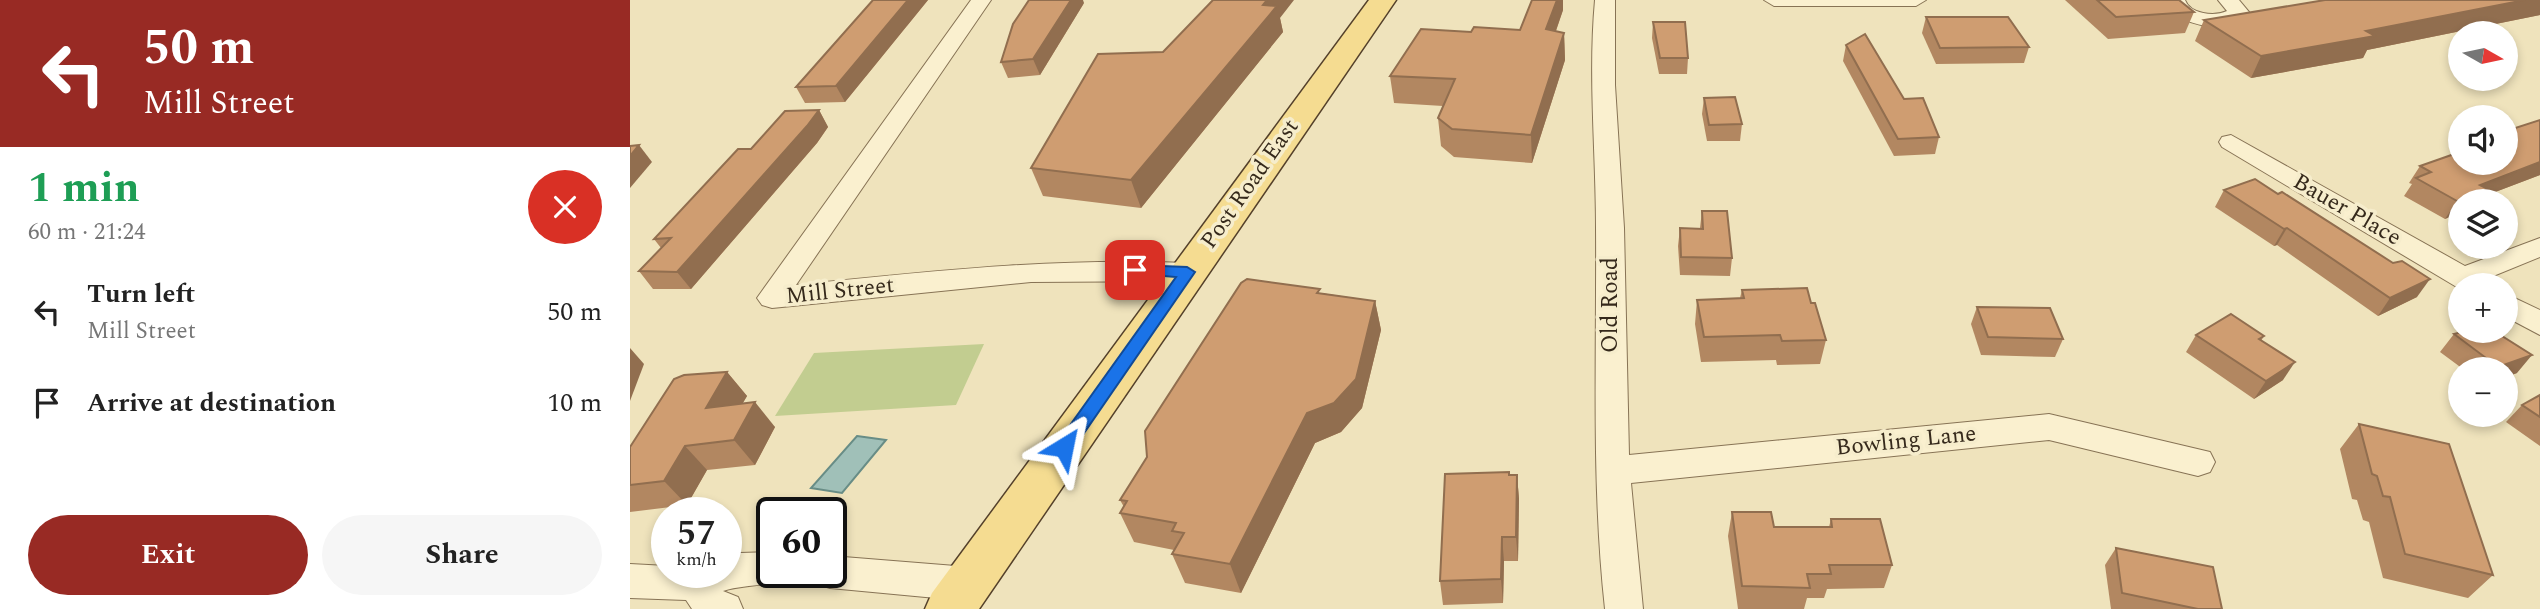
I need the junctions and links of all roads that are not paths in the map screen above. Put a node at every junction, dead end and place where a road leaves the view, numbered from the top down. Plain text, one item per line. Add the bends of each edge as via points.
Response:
1 (981, 0) edge
2 (1383, 0) edge
3 (1605, 0) edge
4 (1774, 0) edge
5 (1916, 0) edge
6 (2175, 0) edge
7 (2228, 0) edge
8 (2231, 142) dead end
9 (2540, 247) edge
10 (1187, 272) junction
11 (2454, 273) edge
12 (2487, 273) edge
13 (2518, 311) edge
14 (2540, 324) edge
15 (2198, 462) dead end
16 (1612, 471) junction
17 (756, 568) edge
18 (847, 575) edge
19 (630, 581) edge
20 (959, 596) edge
21 (711, 597) edge
22 (1624, 609) edge

1 - 10 street, Mill Street via 772,298 991,275
2 - 10 main road, Post Road East
3 - 16 street, Old Road via 1602,44
4 - 5 street
6 - 7 street via 2178,9 2192,17 2213,20 2232,18 2239,12
8 - 11 street, Bauer Place
9 - 12 street, Bauer Place
10 - 20 main road, Post Road East
13 - 14 street
15 - 16 street, Bowling Lane via 2049,427
16 - 22 street, Old Road
17 - 21 street via 740,569
18 - 20 street
19 - 21 street

